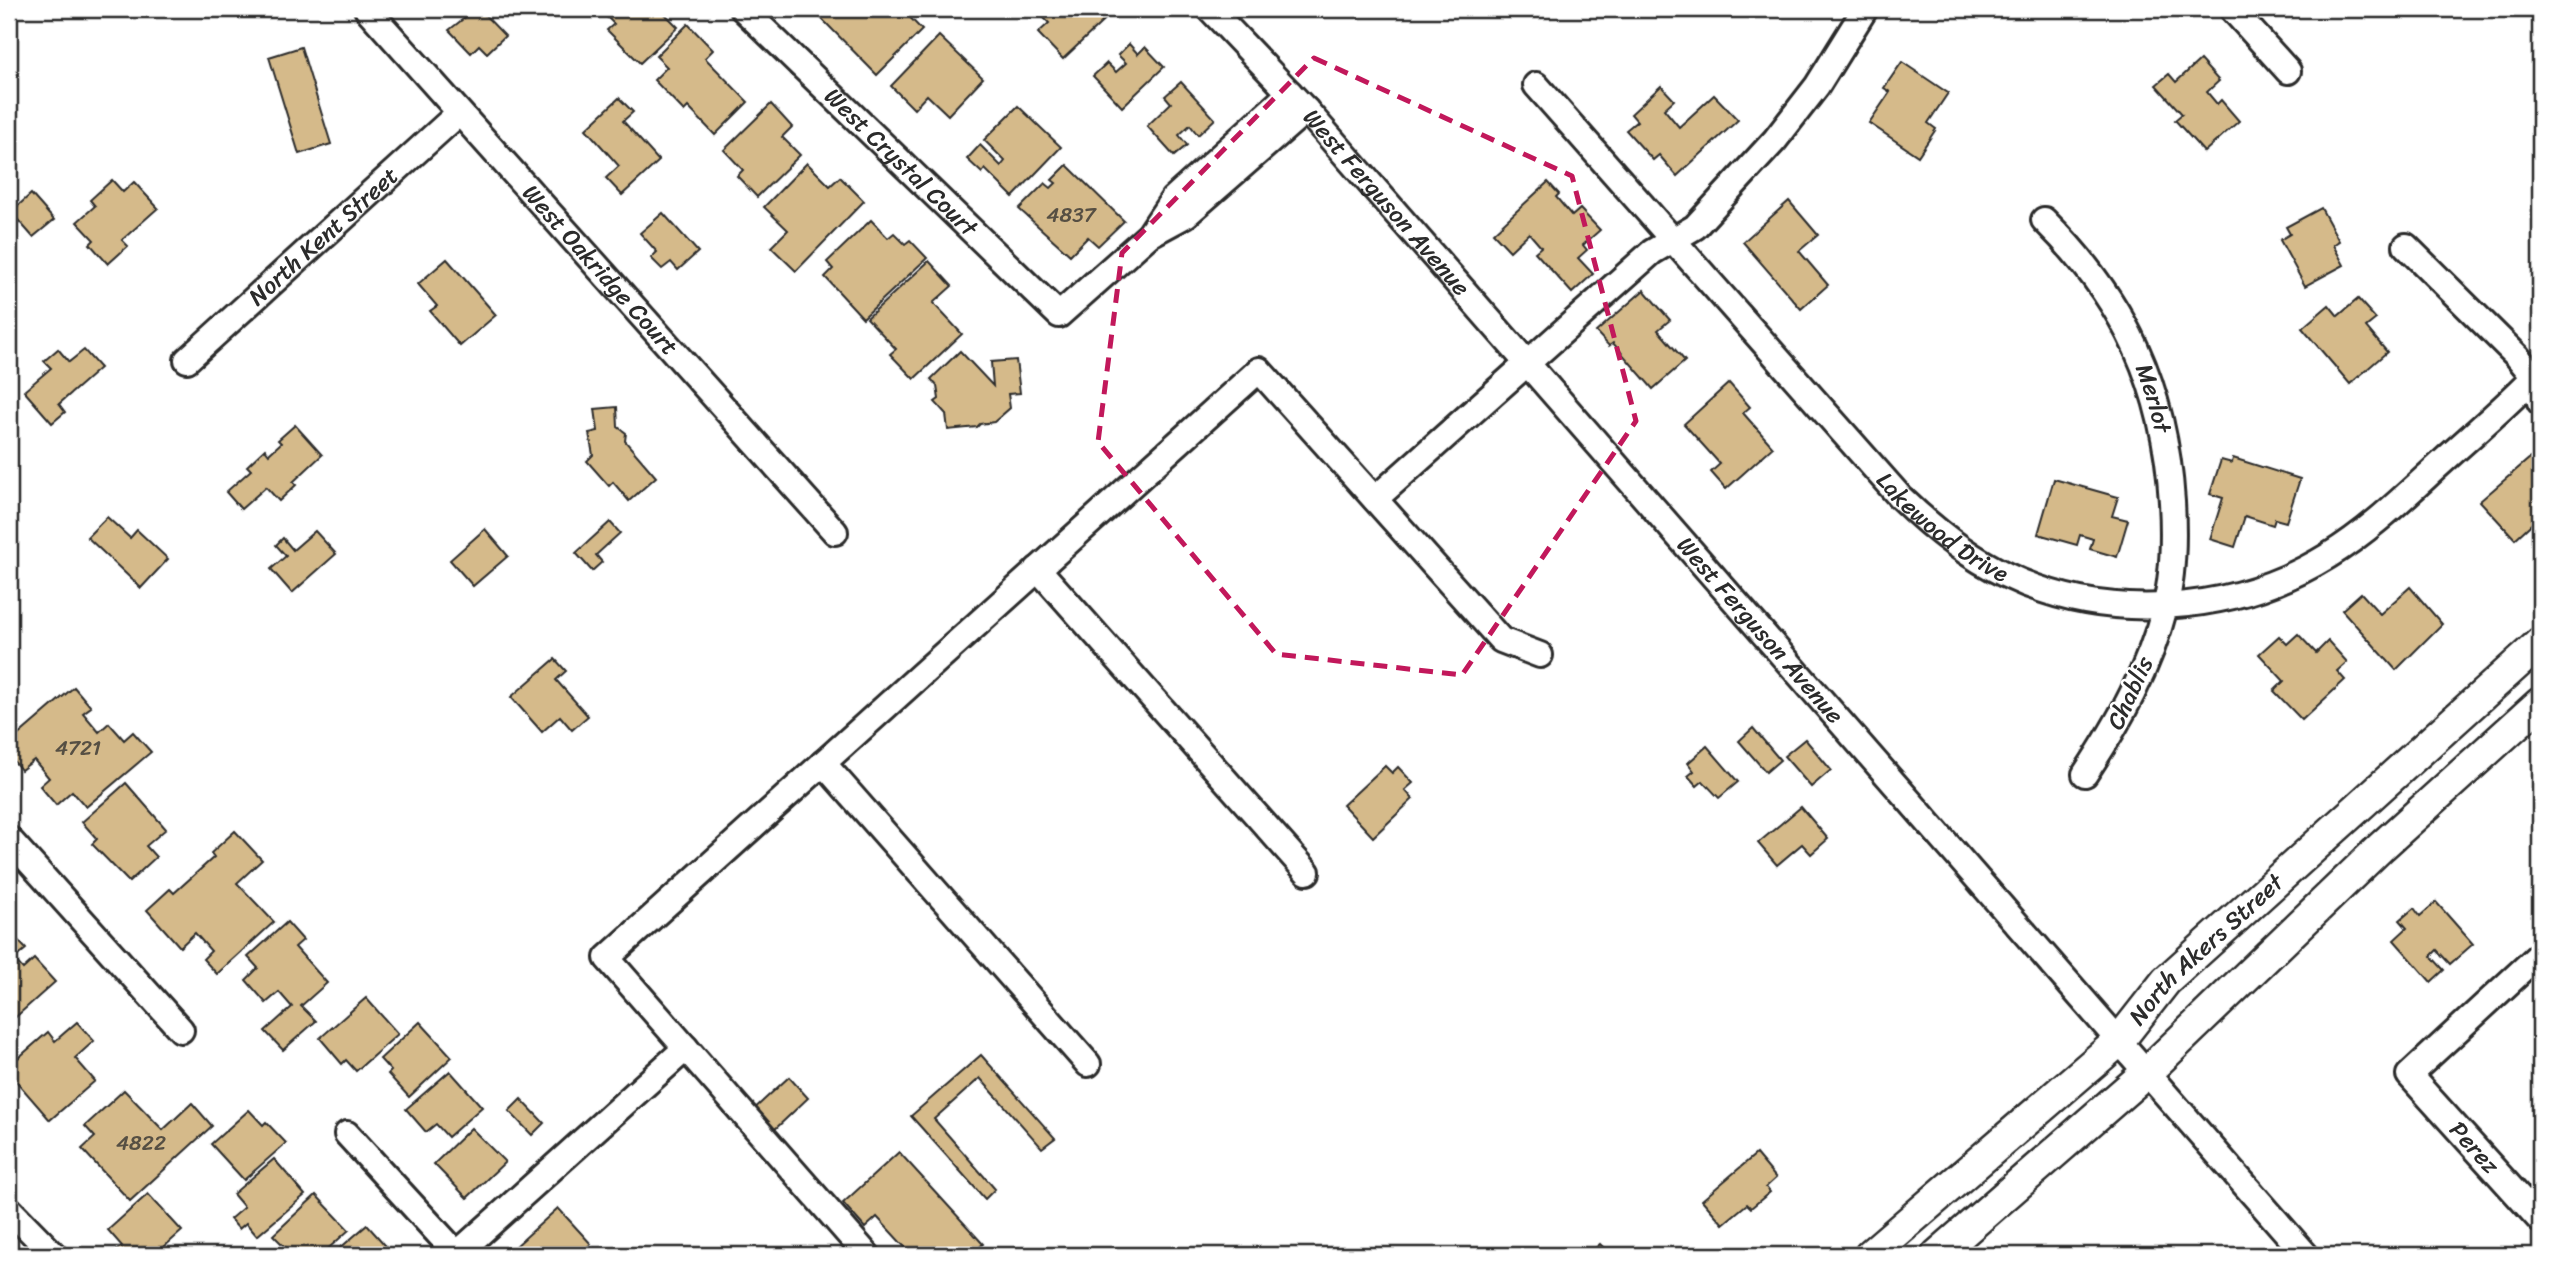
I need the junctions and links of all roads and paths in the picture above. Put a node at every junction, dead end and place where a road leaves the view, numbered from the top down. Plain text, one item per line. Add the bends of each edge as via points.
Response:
1 (367, 9) edge
2 (743, 9) edge
3 (1210, 9) edge
4 (1865, 9) edge
5 (2232, 9) edge
6 (2288, 71) dead end
7 (1536, 85) dead end
8 (1298, 102) junction
9 (459, 113) junction
10 (2044, 220) dead end
11 (1674, 239) junction
12 (2406, 246) dead end
13 (187, 360) dead end
14 (1527, 363) junction
15 (2538, 376) edge
16 (2540, 402) edge
17 (1375, 499) junction
18 (835, 532) dead end
19 (1038, 569) junction
20 (2165, 607) junction
21 (2540, 643) edge
22 (1540, 655) dead end
23 (2540, 703) edge
24 (823, 763) junction
25 (2085, 774) dead end
26 (9, 839) edge
27 (1307, 872) dead end
28 (2540, 954) edge
29 (181, 1030) dead end
30 (2119, 1041) junction
31 (686, 1048) junction
32 (1088, 1064) dead end
33 (2146, 1073) junction
34 (347, 1134) dead end
35 (9, 1209) edge
36 (2540, 1220) edge
37 (458, 1254) edge
38 (54, 1255) edge
39 (867, 1255) edge
40 (1870, 1255) edge
41 (1937, 1255) edge
42 (2306, 1255) edge

1 - 9 street, West Oakridge Court
2 - 8 street, West Crystal Court via 1059,315 1149,235 1173,199
3 - 8 street, West Ferguson Avenue
4 - 11 street via 1817,86 1775,140 1695,227
5 - 6 street
7 - 11 street, Lakewood Drive
8 - 14 street, West Ferguson Avenue
9 - 13 street, North Kent Street
9 - 18 street, West Oakridge Court
10 - 20 street, Merlot via 2073,248 2116,308 2154,393 2170,472 2173,526
11 - 14 street via 1652,252
11 - 20 street, Lakewood Drive via 1931,527 1966,553 2043,590 2091,602
12 - 15 street
14 - 17 street
14 - 30 street, West Ferguson Avenue
15 - 16 street
15 - 20 street, Lakewood Drive via 2361,534 2327,557 2247,592
17 - 19 street via 1259,370
17 - 22 street via 1501,640
19 - 24 street
19 - 27 street
20 - 25 street, Chablis via 2140,681
21 - 30 main road, North Akers Street via 2166,981
23 - 33 main road, North Akers Street via 2382,846
24 - 31 street via 607,958
24 - 32 street
26 - 29 street
28 - 36 street, Perez via 2409,1075
30 - 33 street, West Ferguson Avenue
30 - 40 main road, North Akers Street
31 - 37 street
31 - 39 street
33 - 41 main road, North Akers Street
33 - 42 street, West Ferguson Avenue
34 - 37 street
35 - 38 street

